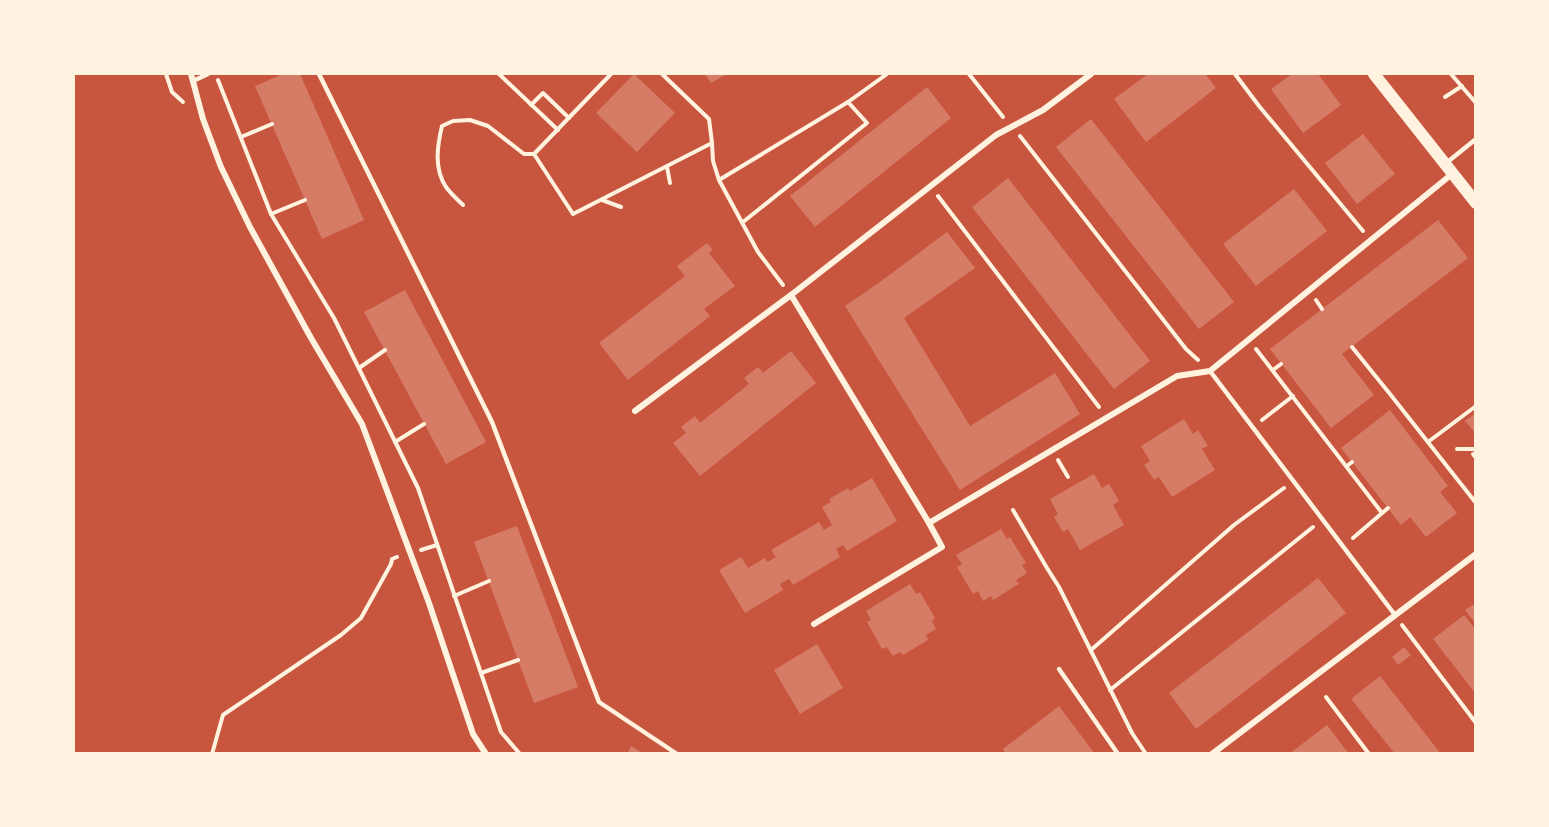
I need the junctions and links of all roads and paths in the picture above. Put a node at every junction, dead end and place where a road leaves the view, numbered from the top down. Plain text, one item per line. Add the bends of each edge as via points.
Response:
1 (166, 74) edge
2 (191, 74) edge
3 (208, 74) edge
4 (319, 74) edge
5 (499, 74) edge
6 (611, 74) edge
7 (662, 74) edge
8 (886, 74) edge
9 (969, 74) edge
10 (1091, 74) edge
11 (1235, 74) edge
12 (1374, 74) edge
13 (1451, 74) edge
14 (193, 81) junction
15 (1462, 86) junction
16 (1445, 97) dead end
17 (196, 98) junction
18 (848, 102) junction
19 (1476, 103) edge
20 (531, 105) junction
21 (568, 118) junction
22 (272, 124) dead end
23 (1012, 127) junction
24 (558, 130) junction
25 (241, 137) dead end
26 (1476, 139) edge
27 (712, 143) junction
28 (534, 154) junction
29 (667, 166) junction
30 (1449, 168) junction
31 (719, 180) junction
32 (670, 183) dead end
33 (930, 186) junction
34 (305, 200) dead end
35 (601, 200) junction
36 (1476, 203) edge
37 (463, 205) dead end
38 (621, 207) dead end
39 (271, 214) dead end
40 (743, 222) junction
41 (1370, 240) junction
42 (790, 295) junction
43 (1249, 339) junction
44 (1352, 347) dead end
45 (385, 350) dead end
46 (1281, 364) dead end
47 (358, 368) dead end
48 (1273, 370) junction
49 (1210, 371) junction
50 (1293, 396) junction
51 (1476, 406) edge
52 (635, 411) dead end
53 (1108, 417) junction
54 (424, 424) dead end
55 (1253, 427) junction
56 (1428, 441) junction
57 (395, 442) dead end
58 (1457, 449) dead end
59 (1475, 454) edge
60 (1352, 462) dead end
61 (1347, 466) junction
62 (1294, 480) junction
63 (1476, 503) edge
64 (1388, 508) dead end
65 (1013, 510) dead end
66 (1382, 513) junction
67 (929, 524) junction
68 (1308, 530) dead end
69 (1359, 532) dead end
70 (437, 544) dead end
71 (411, 553) junction
72 (1476, 554) edge
73 (489, 581) dead end
74 (454, 596) dead end
75 (1395, 615) junction
76 (813, 624) dead end
77 (1091, 650) junction
78 (518, 660) dead end
79 (1059, 669) dead end
80 (481, 674) dead end
81 (1110, 690) junction
82 (1326, 697) dead end
83 (1476, 723) edge
84 (212, 753) edge
85 (486, 753) edge
86 (677, 753) edge
87 (1118, 753) edge
88 (1146, 753) edge
89 (1212, 753) edge
90 (1369, 753) edge

1 - 17 path via 172,93 183,102
2 - 14 street
3 - 14 lane
4 - 86 lane via 492,422 599,702
5 - 20 path
6 - 21 path
7 - 27 path via 709,119
8 - 18 path
9 - 23 path
10 - 23 street via 1043,110
11 - 41 path
12 - 30 main road
13 - 15 path
14 - 17 street
15 - 16 path
15 - 19 path
17 - 71 street via 221,167 250,227 363,424
18 - 31 path
18 - 40 path via 867,123
20 - 21 path via 543,93
20 - 24 path
21 - 24 path
22 - 25 path
23 - 33 street
23 - 49 path via 1185,349
24 - 28 path
26 - 30 lane
27 - 29 path
27 - 31 path via 712,161
28 - 35 path via 573,214
28 - 37 path via 524,154 488,126 470,120 442,126 439,171 446,187
29 - 32 path
29 - 35 path
30 - 36 main road
30 - 41 street
31 - 40 path
33 - 42 street
33 - 53 path
34 - 39 path
35 - 38 path
40 - 42 path via 758,252
41 - 43 street
42 - 52 street
42 - 67 street
43 - 48 path
43 - 49 street
44 - 56 path
45 - 47 path
46 - 48 path
48 - 50 path
49 - 53 street via 1177,376
49 - 55 lane
50 - 55 path
50 - 61 path
51 - 56 path
53 - 67 street
54 - 57 path
55 - 62 lane
56 - 63 path
58 - 59 path
60 - 61 path
61 - 66 path
62 - 75 lane
62 - 77 path via 1234,525
64 - 66 path
65 - 77 path
66 - 69 path
67 - 76 street via 942,547
68 - 81 path
70 - 71 path
71 - 84 path via 392,559 361,618 223,715
71 - 85 street via 473,734
72 - 75 street
73 - 74 path
75 - 83 path
75 - 89 street
77 - 81 path
78 - 80 path
79 - 87 lane
81 - 88 path
82 - 90 path

